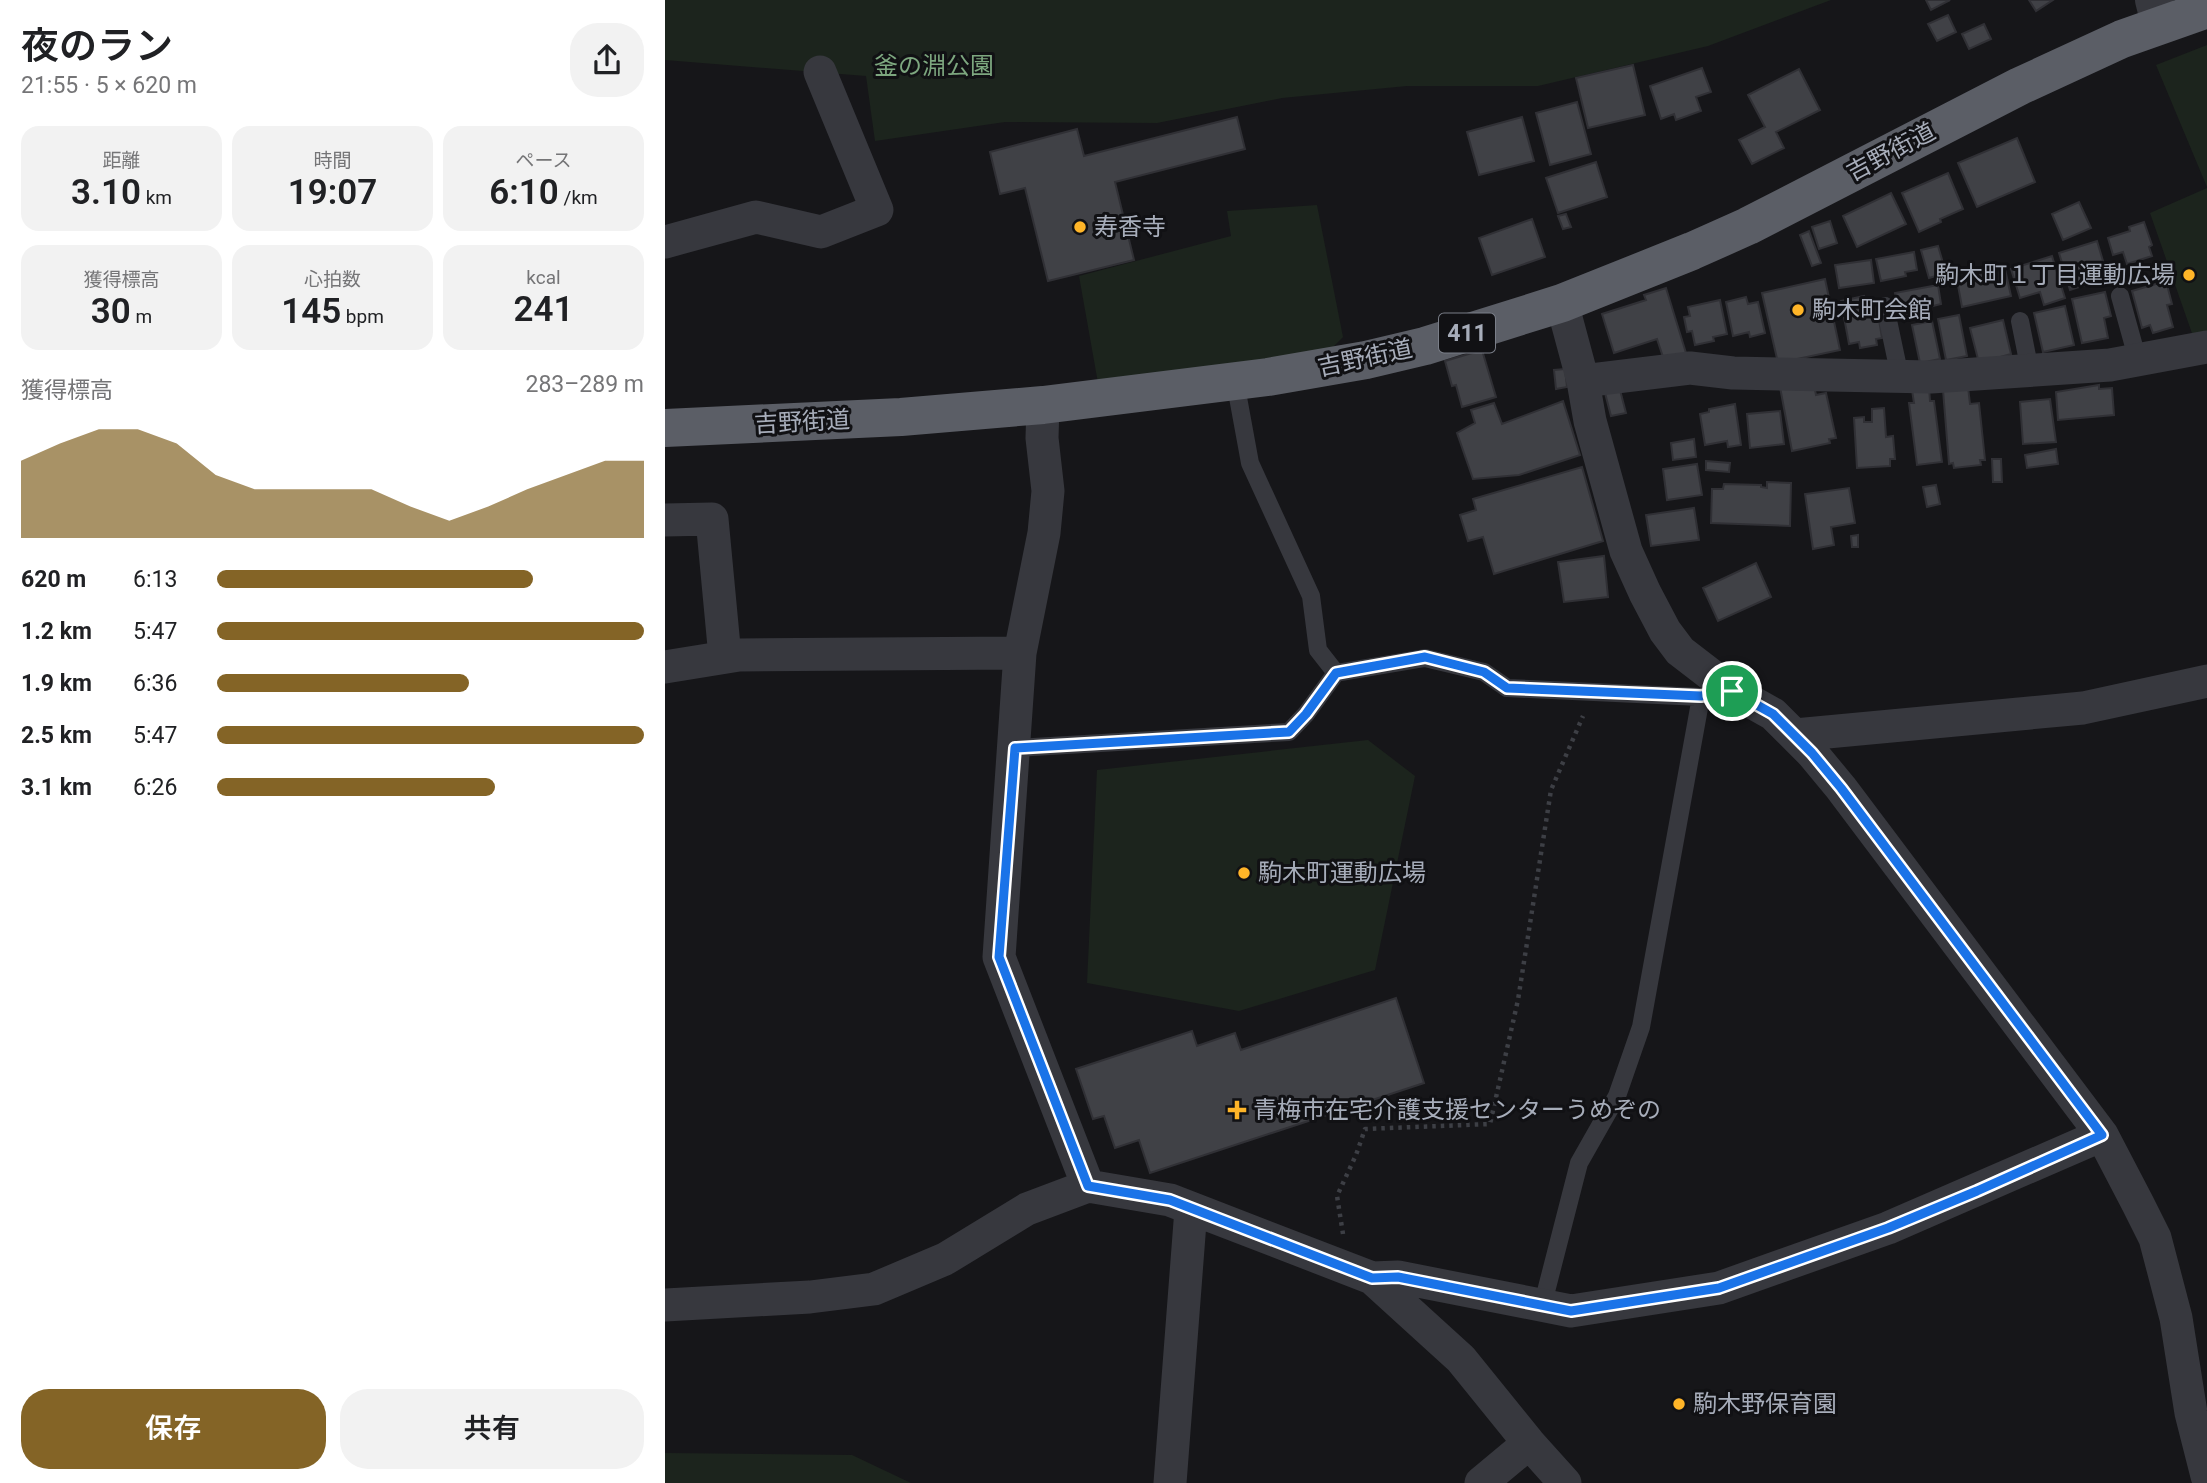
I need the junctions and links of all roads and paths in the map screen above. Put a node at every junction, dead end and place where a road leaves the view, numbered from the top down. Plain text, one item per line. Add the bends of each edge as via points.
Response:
1 (2207, 9) edge
2 (2157, 12) edge
3 (820, 72) dead end
4 (665, 242) edge
5 (2120, 296) dead end
6 (1562, 303) junction
7 (1885, 306) dead end
8 (2020, 321) dead end
9 (2207, 347) edge
10 (2138, 360) junction
11 (2030, 371) junction
12 (1900, 377) junction
13 (1235, 381) junction
14 (1583, 381) junction
15 (1043, 405) junction
16 (665, 428) edge
17 (665, 520) edge
18 (1020, 653) junction
19 (725, 657) junction
20 (665, 667) edge
21 (1336, 673) junction
22 (2207, 681) edge
23 (1593, 692) junction
24 (1716, 694) junction
25 (1794, 734) junction
26 (1015, 748) junction
27 (2102, 1135) junction
28 (1088, 1186) junction
29 (1191, 1209) junction
30 (1327, 1260) junction
31 (1372, 1278) junction
32 (665, 1306) edge
33 (1542, 1307) junction
34 (2199, 1412) edge
35 (1529, 1443) junction
36 (2207, 1476) edge
37 (1170, 1483) edge
38 (1481, 1483) edge
39 (1565, 1483) edge

1 - 2 highway, 吉野街道 / 411
2 - 6 highway, 吉野街道 / 411 via 1748,226
3 - 4 street via 877,210 821,232 756,216
5 - 10 lane
6 - 13 highway, 吉野街道 / 411 via 1389,354
6 - 14 street
7 - 12 lane
8 - 11 lane
9 - 10 street
10 - 11 street
11 - 12 street
12 - 14 street via 1690,369
13 - 15 highway, 吉野街道 / 411
13 - 21 lane via 1250,463 1311,596 1318,650
14 - 24 street via 1626,551 1665,631
15 - 16 highway, 吉野街道 / 411 via 901,418
15 - 18 street via 1048,491
17 - 19 street via 712,520
18 - 19 street
18 - 26 street
19 - 20 street
21 - 23 lane via 1425,657 1484,672 1507,688
21 - 26 lane via 1289,732
22 - 25 street via 2083,708
23 - 24 lane
23 - 30 path via 1551,790 1518,1000 1490,1124 1364,1129 1338,1196 1344,1238
24 - 25 street via 1773,714
24 - 33 lane via 1640,1027 1617,1096 1579,1163
25 - 27 street via 1841,788
26 - 28 street via 999,957
27 - 33 street via 1888,1228 1719,1288 1571,1311
27 - 34 street via 2155,1238
28 - 29 street via 1170,1200
28 - 32 street via 1027,1209 945,1259 874,1289
29 - 30 street
29 - 37 street
30 - 31 street
31 - 33 street via 1398,1277
31 - 35 street via 1461,1359
34 - 36 street
35 - 38 street
35 - 39 street

